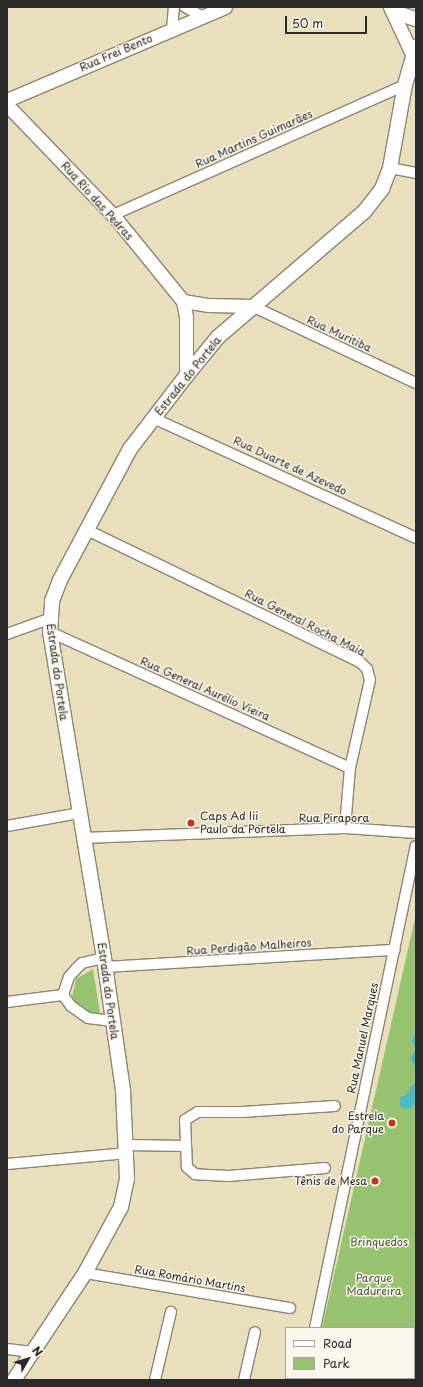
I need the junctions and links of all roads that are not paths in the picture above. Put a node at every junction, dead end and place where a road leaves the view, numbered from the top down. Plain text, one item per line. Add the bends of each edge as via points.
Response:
1 (174, 7) edge
2 (185, 7) edge
3 (225, 7) edge
4 (392, 10) edge
5 (203, 17) junction
6 (416, 19) edge
7 (172, 29) junction
8 (415, 51) edge
9 (405, 85) junction
10 (7, 100) edge
11 (7, 105) edge
12 (390, 168) junction
13 (416, 173) edge
14 (113, 215) junction
15 (183, 301) junction
16 (252, 306) junction
17 (186, 376) junction
18 (416, 384) edge
19 (153, 418) junction
20 (87, 530) junction
21 (416, 538) edge
22 (50, 626) junction
23 (7, 632) edge
24 (350, 768) junction
25 (79, 813) junction
26 (7, 826) edge
27 (344, 828) junction
28 (416, 834) edge
29 (83, 838) junction
30 (416, 846) edge
31 (394, 950) junction
32 (105, 963) junction
33 (63, 995) junction
34 (7, 1002) edge
35 (113, 1021) junction
36 (335, 1106) dead end
37 (186, 1146) junction
38 (127, 1149) junction
39 (7, 1164) edge
40 (324, 1168) dead end
41 (85, 1273) junction
42 (290, 1308) dead end
43 (171, 1312) dead end
44 (315, 1327) edge
45 (255, 1332) dead end
46 (7, 1349) edge
47 (32, 1352) junction
48 (14, 1380) edge
49 (155, 1380) edge
50 (244, 1380) edge

1 - 7 street
2 - 5 street
3 - 5 street, Rua Frei Bento
4 - 6 main road
4 - 8 street
5 - 7 street, Rua Frei Bento
7 - 10 street, Rua Frei Bento
8 - 9 main road, Estrada do Portela
9 - 12 main road, Estrada do Portela
9 - 14 street, Rua Martins Guimarães
11 - 14 street, Rua Rio das Pedras
12 - 13 street
12 - 16 main road, Estrada do Portela via 382,189 364,212
14 - 15 street, Rua Rio das Pedras
15 - 16 street via 209,305
15 - 17 street via 186,317
16 - 17 main road, Estrada do Portela via 218,337
16 - 18 street, Rua Muritiba
17 - 19 main road, Estrada do Portela
19 - 20 main road, Estrada do Portela via 130,449
19 - 21 street, Rua Duarte de Azevedo
20 - 22 main road, Estrada do Portela via 60,580 52,601
20 - 24 street, Rua General Rocha Maia via 360,662 367,669 370,680
22 - 23 street
22 - 24 street, Rua General Aurélio Vieira
22 - 25 main road, Estrada do Portela
24 - 27 street, Rua General Rocha Maia
25 - 26 street
25 - 29 main road, Estrada do Portela
27 - 28 street, Rua Pirapora
27 - 29 street, Rua Pirapora
29 - 32 main road, Estrada do Portela
30 - 31 street, Rua Manuel Marques
31 - 32 street, Rua Perdigão Malheiros
31 - 44 street, Rua Manuel Marques
32 - 33 street, Rua Perdigão Malheiros via 82,964 69,977
32 - 35 main road, Estrada do Portela
33 - 34 street
33 - 35 street via 72,1006 88,1018
35 - 38 main road, Estrada do Portela
36 - 37 street via 198,1112 185,1120
37 - 38 street
37 - 40 street via 188,1167 195,1174 228,1176
38 - 39 street
38 - 41 main road, Estrada do Portela via 126,1179 121,1207
41 - 42 street, Rua Romário Martins
41 - 47 main road, Estrada do Portela
43 - 49 street
45 - 50 street
46 - 47 street
47 - 48 main road, Estrada do Portela

